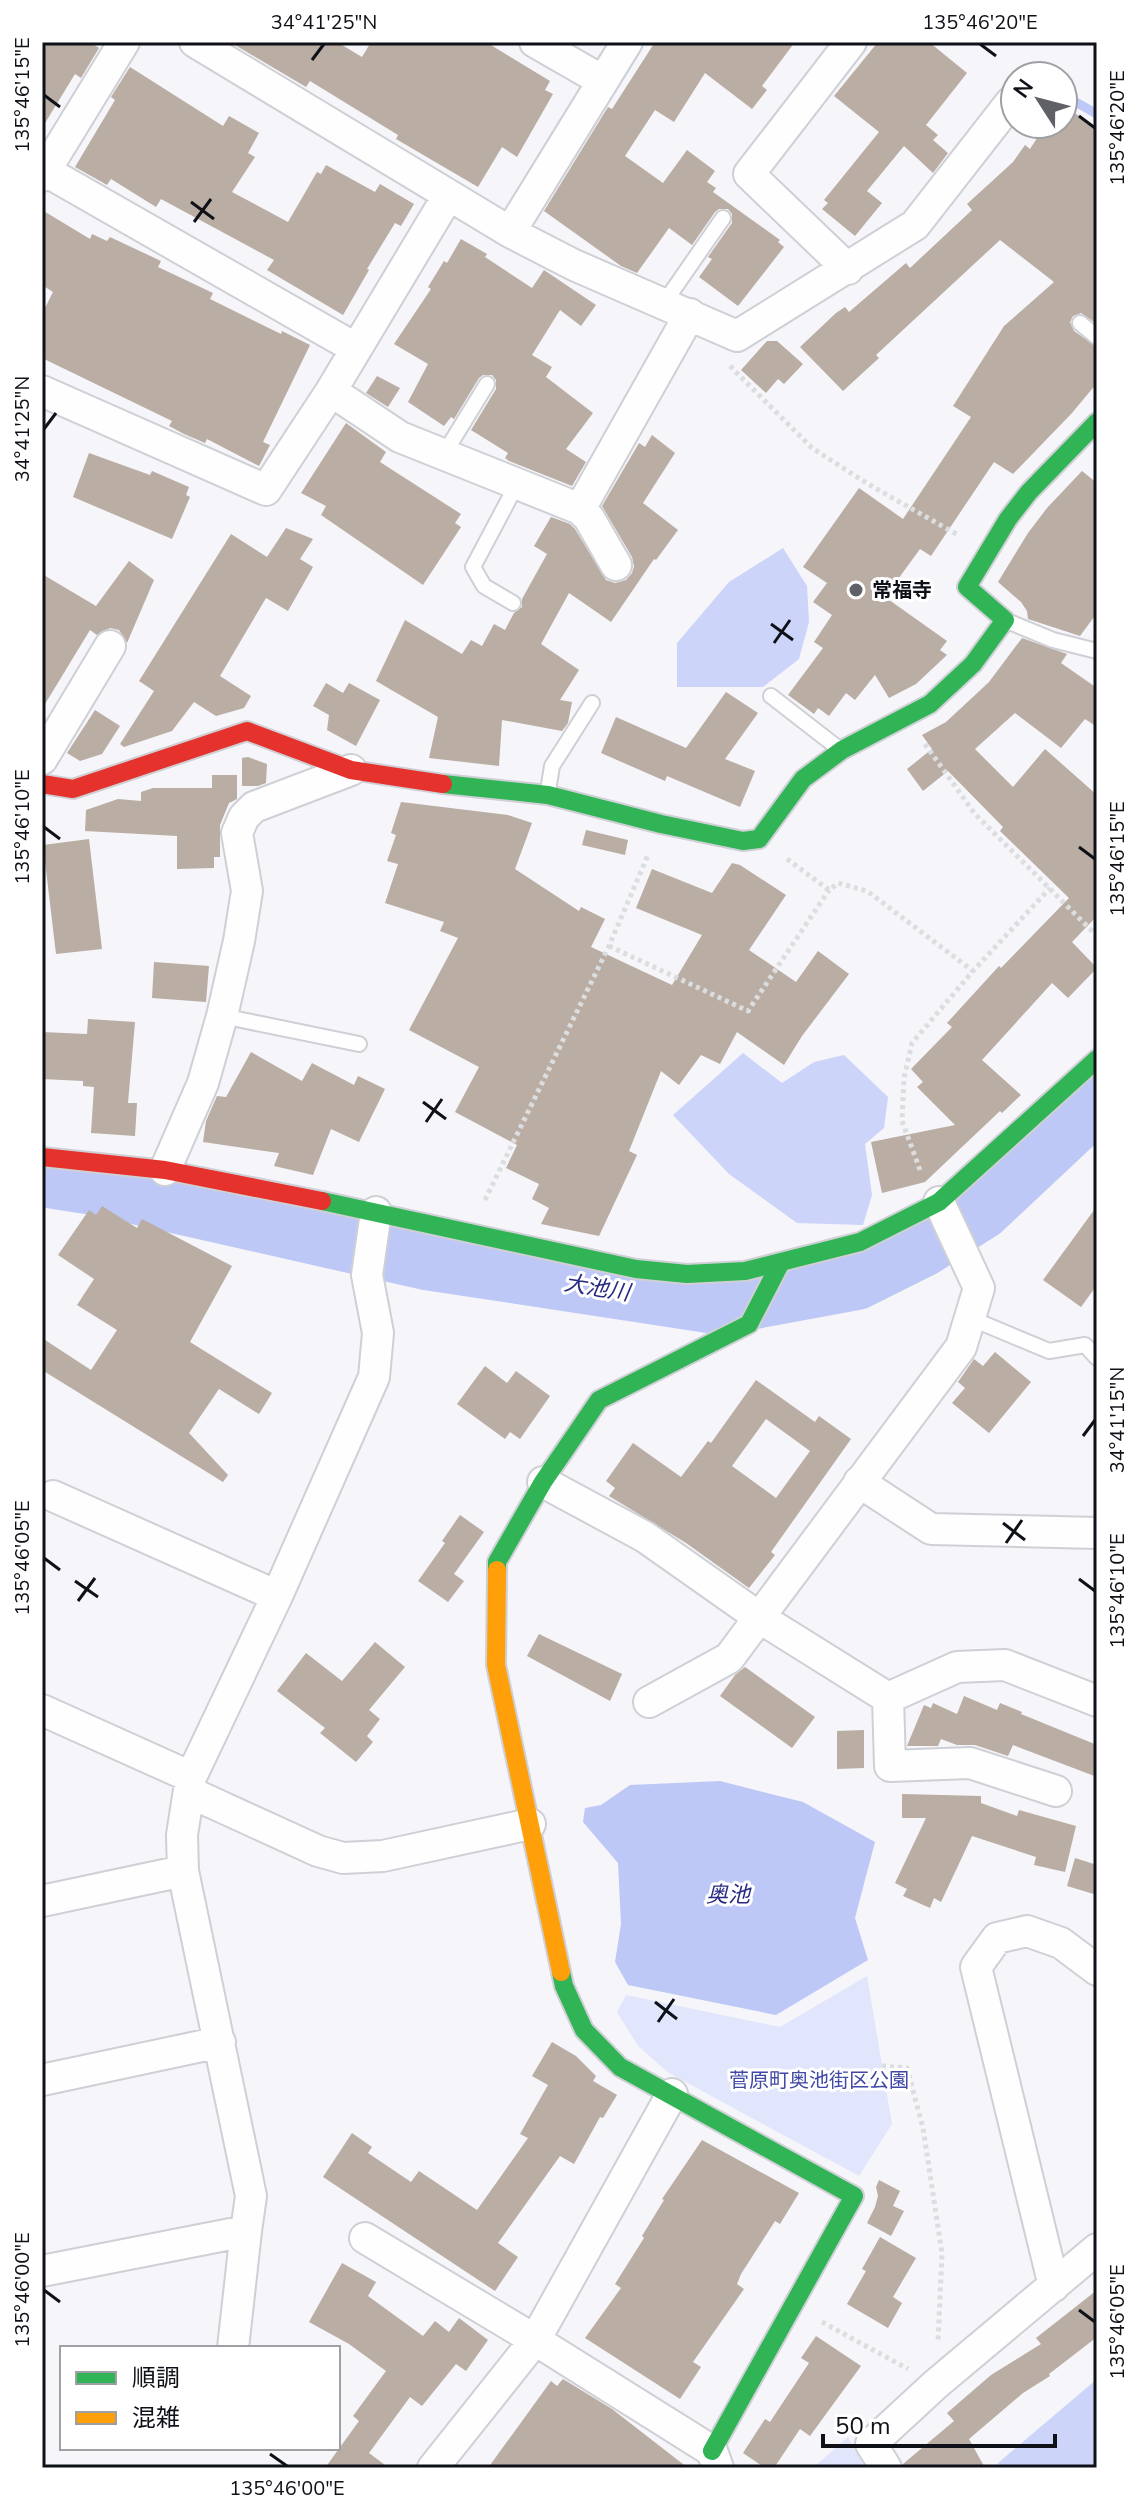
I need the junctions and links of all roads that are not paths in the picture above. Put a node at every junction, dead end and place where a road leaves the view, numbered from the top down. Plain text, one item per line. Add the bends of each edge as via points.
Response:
1 (124, 42) edge
2 (195, 42) edge
3 (535, 42) edge
4 (627, 42) edge
5 (851, 42) edge
6 (603, 81) junction
7 (999, 117) edge
8 (43, 172) edge
9 (448, 196) junction
10 (723, 218) dead end
11 (510, 232) junction
12 (848, 269) junction
13 (677, 308) junction
14 (1080, 323) dead end
15 (1097, 337) edge
16 (355, 348) junction
17 (487, 384) dead end
18 (42, 391) edge
19 (331, 391) junction
20 (1097, 422) edge
21 (444, 454) junction
22 (517, 484) junction
23 (580, 509) junction
24 (616, 565) dead end
25 (513, 603) dead end
26 (1005, 620) junction
27 (110, 646) dead end
28 (1097, 651) edge
29 (771, 696) dead end
30 (592, 703) dead end
31 (842, 750) junction
32 (42, 759) edge
33 (351, 770) junction
34 (42, 784) edge
35 (548, 795) junction
36 (222, 1016) junction
37 (359, 1044) dead end
38 (1097, 1059) edge
39 (42, 1157) edge
40 (165, 1170) junction
41 (936, 1204) junction
42 (374, 1223) junction
43 (780, 1264) junction
44 (970, 1318) junction
45 (1097, 1358) edge
46 (543, 1482) junction
47 (859, 1482) junction
48 (53, 1496) dead end
49 (1097, 1533) edge
50 (277, 1596) junction
51 (760, 1618) junction
52 (888, 1698) junction
53 (1097, 1701) edge
54 (649, 1702) dead end
55 (42, 1710) edge
56 (190, 1784) junction
57 (1056, 1791) dead end
58 (530, 1824) junction
59 (183, 1871) junction
60 (42, 1901) edge
61 (1097, 1970) edge
62 (220, 2042) junction
63 (42, 2080) edge
64 (672, 2094) junction
65 (246, 2231) junction
66 (365, 2238) dead end
67 (1097, 2249) edge
68 (42, 2271) edge
69 (1054, 2286) junction
70 (535, 2340) junction
71 (233, 2346) edge
72 (715, 2460) edge
73 (433, 2468) edge
74 (886, 2468) edge

1 - 8 street
2 - 9 street
3 - 6 street
4 - 6 street
5 - 12 street via 749,174
6 - 11 street
7 - 12 street via 915,225
8 - 16 street
9 - 11 street
9 - 16 street
10 - 13 lane
11 - 13 street
12 - 13 street via 737,336
13 - 23 street
14 - 15 lane
16 - 19 street
17 - 21 lane
18 - 19 street via 266,490
19 - 21 street via 400,437
20 - 26 street via 1029,492 967,587
21 - 22 street
22 - 23 street
22 - 25 lane via 473,567 484,586
23 - 24 street
26 - 28 lane
26 - 31 street via 973,664 930,704
27 - 32 street
29 - 31 lane
30 - 35 lane via 552,766
31 - 35 street via 803,779 759,839 743,841 661,824
33 - 34 street via 247,731 73,789
33 - 35 street
33 - 36 street via 254,807 244,817 237,833 247,891
36 - 37 lane
36 - 40 street via 203,1083
38 - 41 street
39 - 40 street
40 - 42 street
41 - 43 street via 860,1242
41 - 44 street via 979,1288
42 - 43 street via 469,1233 636,1269 687,1274
42 - 50 street via 367,1275 378,1333 374,1377
43 - 46 street via 749,1324 599,1400
44 - 45 lane via 1049,1351 1085,1345
44 - 47 street via 961,1347
46 - 51 street via 645,1537
46 - 58 street via 497,1562 496,1665
47 - 49 street via 931,1529
47 - 51 street
48 - 50 street
50 - 56 street
51 - 52 street
51 - 54 street via 729,1658
52 - 53 street via 957,1667 1005,1665
52 - 57 street via 890,1766 970,1763
55 - 56 street
56 - 58 street via 318,1851 343,1858 383,1856
56 - 59 street
58 - 64 street via 564,1986 584,2030 620,2067
59 - 60 street
59 - 62 street
61 - 69 street via 1061,1943 1027,1931 997,1938 976,1967
62 - 63 street
62 - 65 street via 251,2196
64 - 70 street
64 - 72 street via 854,2196
65 - 68 street
65 - 71 street
66 - 70 street
67 - 69 street
69 - 74 street via 871,2444
70 - 72 street
70 - 73 street

